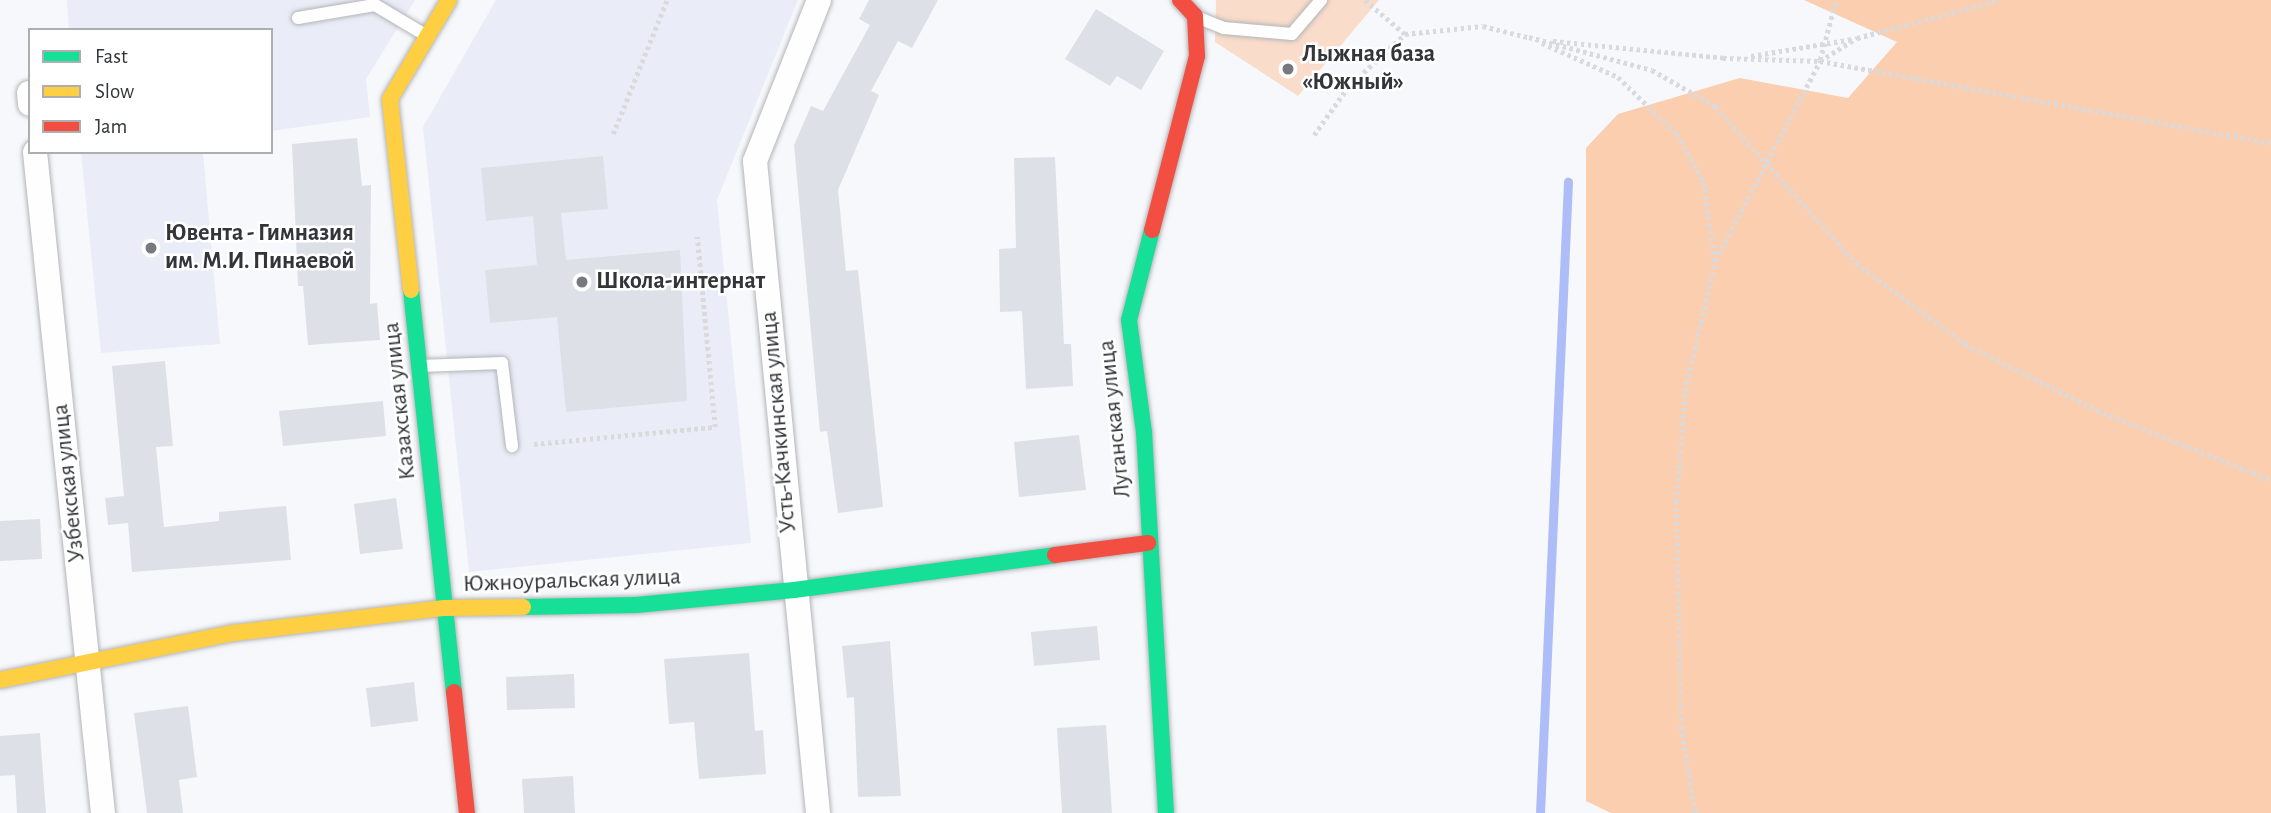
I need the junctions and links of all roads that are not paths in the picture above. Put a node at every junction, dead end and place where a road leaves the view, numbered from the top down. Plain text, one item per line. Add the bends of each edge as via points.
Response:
1 (449, 0) edge
2 (819, 0) edge
3 (1180, 0) edge
4 (1321, 0) edge
5 (298, 18) dead end
6 (1196, 23) junction
7 (428, 36) junction
8 (35, 154) edge
9 (419, 366) junction
10 (512, 446) road end
11 (1148, 543) junction
12 (794, 590) junction
13 (445, 608) junction
14 (87, 663) junction
15 (0, 680) edge
16 (103, 813) edge
17 (467, 813) edge
18 (818, 813) edge
19 (1166, 813) edge

1 - 7 street, Казахская улица
2 - 12 street, Усть-Качкинская улица via 755,161
3 - 6 street
4 - 6 lane via 1292,34
5 - 7 lane via 375,5
6 - 11 street, Луганская улица via 1194,75 1130,298
7 - 9 street, Казахская улица via 390,99
8 - 14 street, Узбекская улица
9 - 10 lane via 502,363
9 - 13 street, Казахская улица
11 - 12 street, Южноуральская улица
11 - 19 street, Луганская улица
12 - 13 street, Южноуральская улица via 636,605
12 - 18 street, Усть-Качкинская улица
13 - 14 street, Южноуральская улица via 234,632
13 - 17 street, Казахская улица
14 - 15 street, Южноуральская улица
14 - 16 street, Узбекская улица

